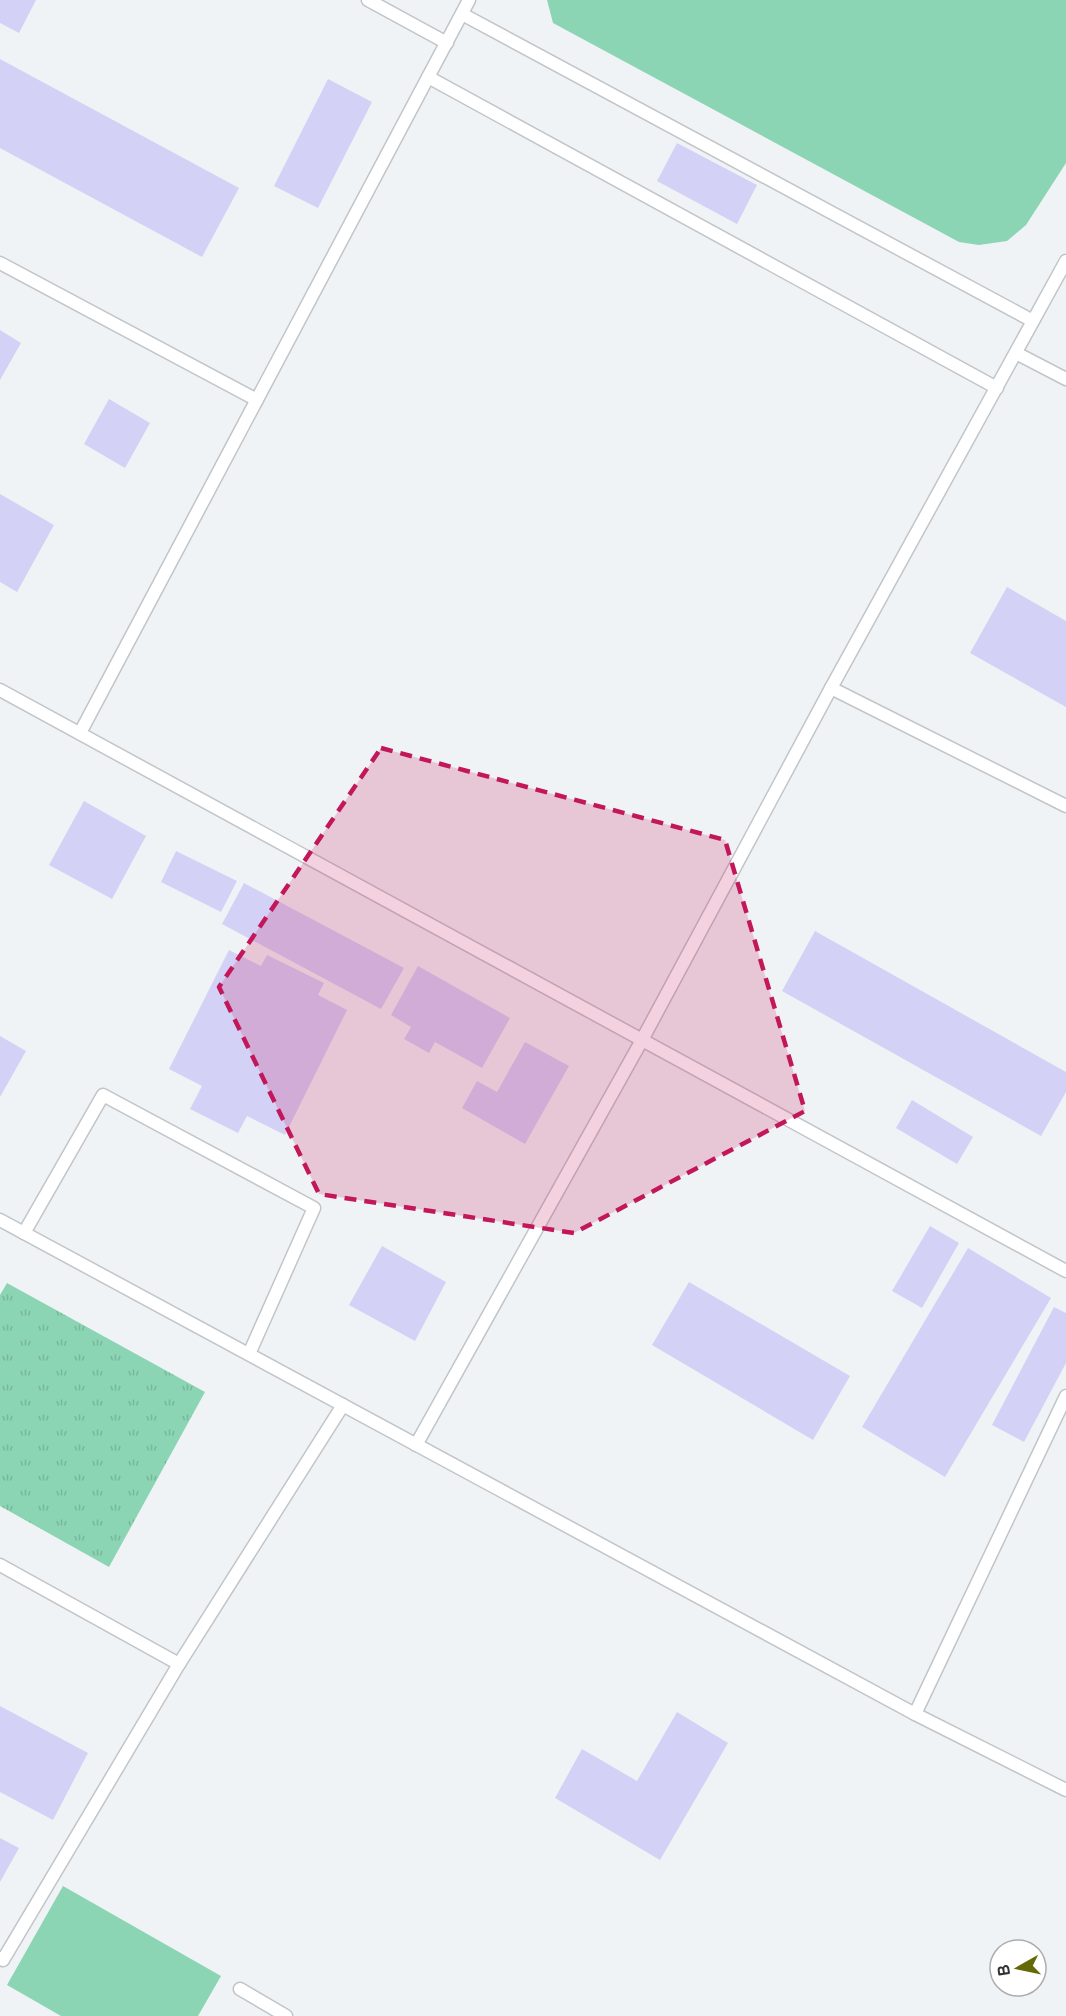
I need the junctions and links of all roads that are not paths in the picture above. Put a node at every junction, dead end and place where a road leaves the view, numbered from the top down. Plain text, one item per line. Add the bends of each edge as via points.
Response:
1 (368, 0) edge
2 (469, 0) edge
3 (462, 14) junction
4 (447, 43) junction
5 (428, 77) junction
6 (1066, 261) edge
7 (0, 262) edge
8 (1033, 321) junction
9 (1016, 353) junction
10 (1066, 379) edge
11 (997, 388) junction
12 (257, 400) junction
13 (831, 688) junction
14 (0, 690) edge
15 (80, 734) junction
16 (1066, 806) edge
17 (642, 1040) junction
18 (0, 1220) edge
19 (24, 1233) junction
20 (1066, 1271) edge
21 (249, 1354) junction
22 (1066, 1396) edge
23 (343, 1405) junction
24 (416, 1445) junction
25 (0, 1565) edge
26 (178, 1664) junction
27 (915, 1714) junction
28 (1066, 1790) edge
29 (0, 1958) edge
30 (240, 1989) dead end
31 (286, 2016) edge

1 - 4 lane
2 - 3 lane
3 - 4 lane
3 - 8 lane
4 - 5 lane
5 - 11 lane
5 - 12 lane
6 - 8 lane
7 - 12 lane
8 - 9 lane
9 - 10 lane
9 - 11 lane
11 - 13 lane
12 - 15 lane
13 - 16 lane
13 - 17 lane
14 - 15 lane
15 - 17 lane
17 - 20 lane
17 - 24 lane
18 - 19 lane
19 - 21 lane
19 - 21 lane via 103,1095 303,1202 314,1208
21 - 23 lane
22 - 27 lane
23 - 24 lane
23 - 26 lane
24 - 27 lane
25 - 26 lane
26 - 29 lane via 3,1960
27 - 28 lane
30 - 31 lane

